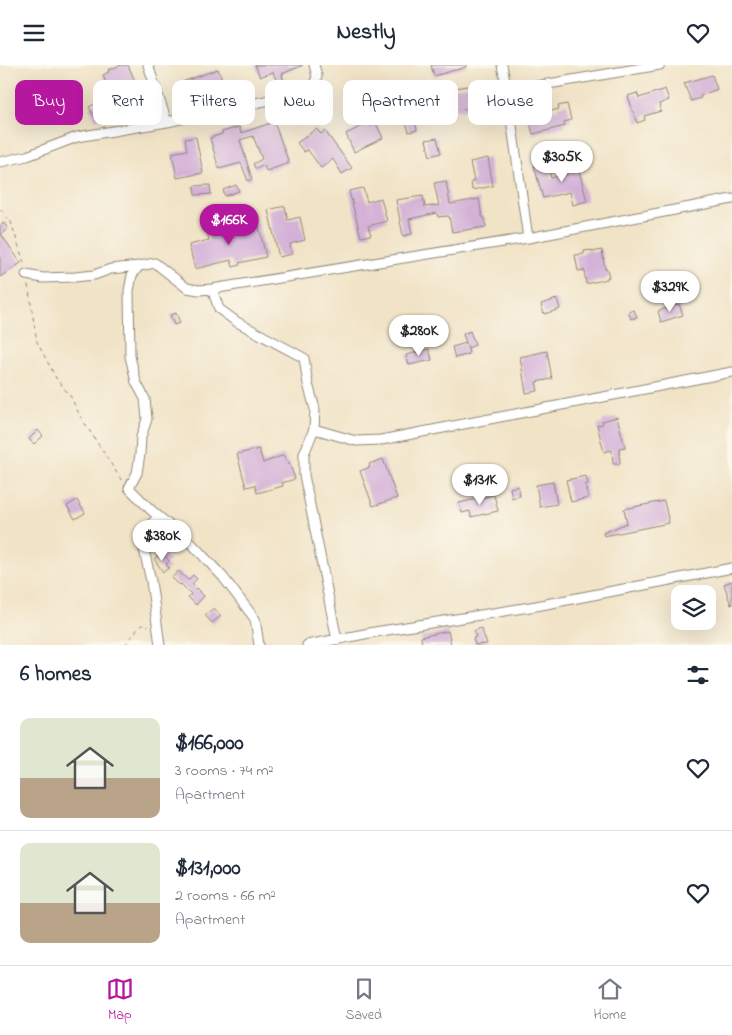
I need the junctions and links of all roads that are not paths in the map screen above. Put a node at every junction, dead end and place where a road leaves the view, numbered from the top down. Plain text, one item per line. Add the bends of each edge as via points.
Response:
1 (148, 65) edge
2 (314, 65) edge
3 (502, 65) edge
4 (660, 65) edge
5 (505, 80) edge
6 (552, 83) edge
7 (167, 122) junction
8 (512, 125) edge
9 (0, 162) edge
10 (732, 199) edge
11 (528, 239) junction
12 (139, 266) junction
13 (26, 275) road end
14 (212, 289) junction
15 (732, 372) edge
16 (314, 429) junction
17 (158, 516) junction
18 (732, 568) edge
19 (337, 640) junction
20 (160, 645) edge
21 (259, 645) edge
22 (307, 645) edge

1 - 7 street
2 - 7 street via 316,77 313,88 302,93
3 - 5 street
4 - 6 street
7 - 9 street via 77,137 27,156
8 - 11 street
10 - 11 street
11 - 14 street
12 - 13 street via 75,277
12 - 14 street via 155,263 187,288
12 - 17 street via 132,275 129,291 130,356 136,382 145,399 147,419 141,437 137,473 129,488
14 - 16 street via 219,309 304,358 315,409
15 - 16 street via 381,440 356,441
16 - 19 street via 304,453 304,475
17 - 20 street via 146,531 143,545
17 - 21 street via 193,545 256,619
18 - 19 street
19 - 22 street

